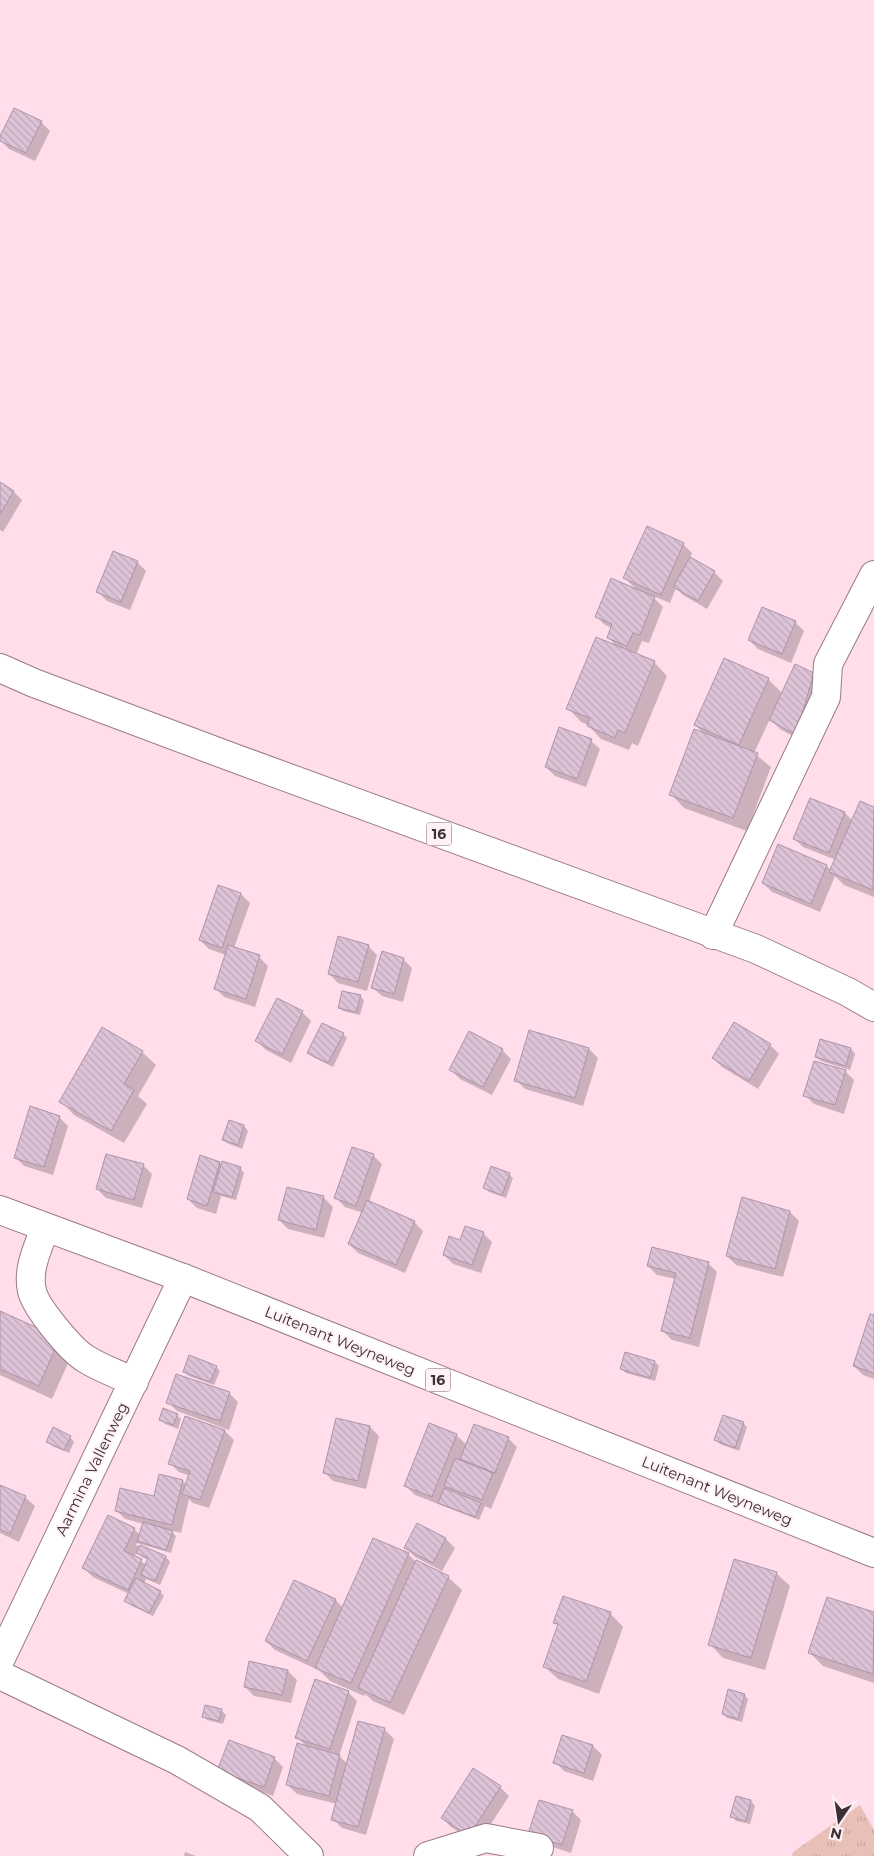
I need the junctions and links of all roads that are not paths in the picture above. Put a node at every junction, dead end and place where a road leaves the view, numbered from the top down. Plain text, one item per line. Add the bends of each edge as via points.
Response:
1 (874, 575) edge
2 (0, 668) edge
3 (713, 934) junction
4 (874, 1007) edge
5 (0, 1210) edge
6 (45, 1228) junction
7 (183, 1278) junction
8 (134, 1382) junction
9 (874, 1554) edge
10 (0, 1660) edge
11 (0, 1675) edge
12 (539, 1848) dead end
13 (310, 1856) edge
14 (428, 1856) edge

1 - 3 main road via 828,664 826,697
2 - 3 main road, 16
3 - 4 main road, 16 via 756,949
5 - 6 main road, Luitenant Weyneweg / 16
6 - 7 main road, Luitenant Weyneweg / 16
6 - 8 main road via 31,1265 31,1290 35,1300 55,1329 84,1359
7 - 8 main road, Aarmina Vallenweg
7 - 9 main road, Luitenant Weyneweg / 16
8 - 10 main road, Aarmina Vallenweg
11 - 13 main road via 177,1760 260,1808
12 - 14 main road via 486,1838

